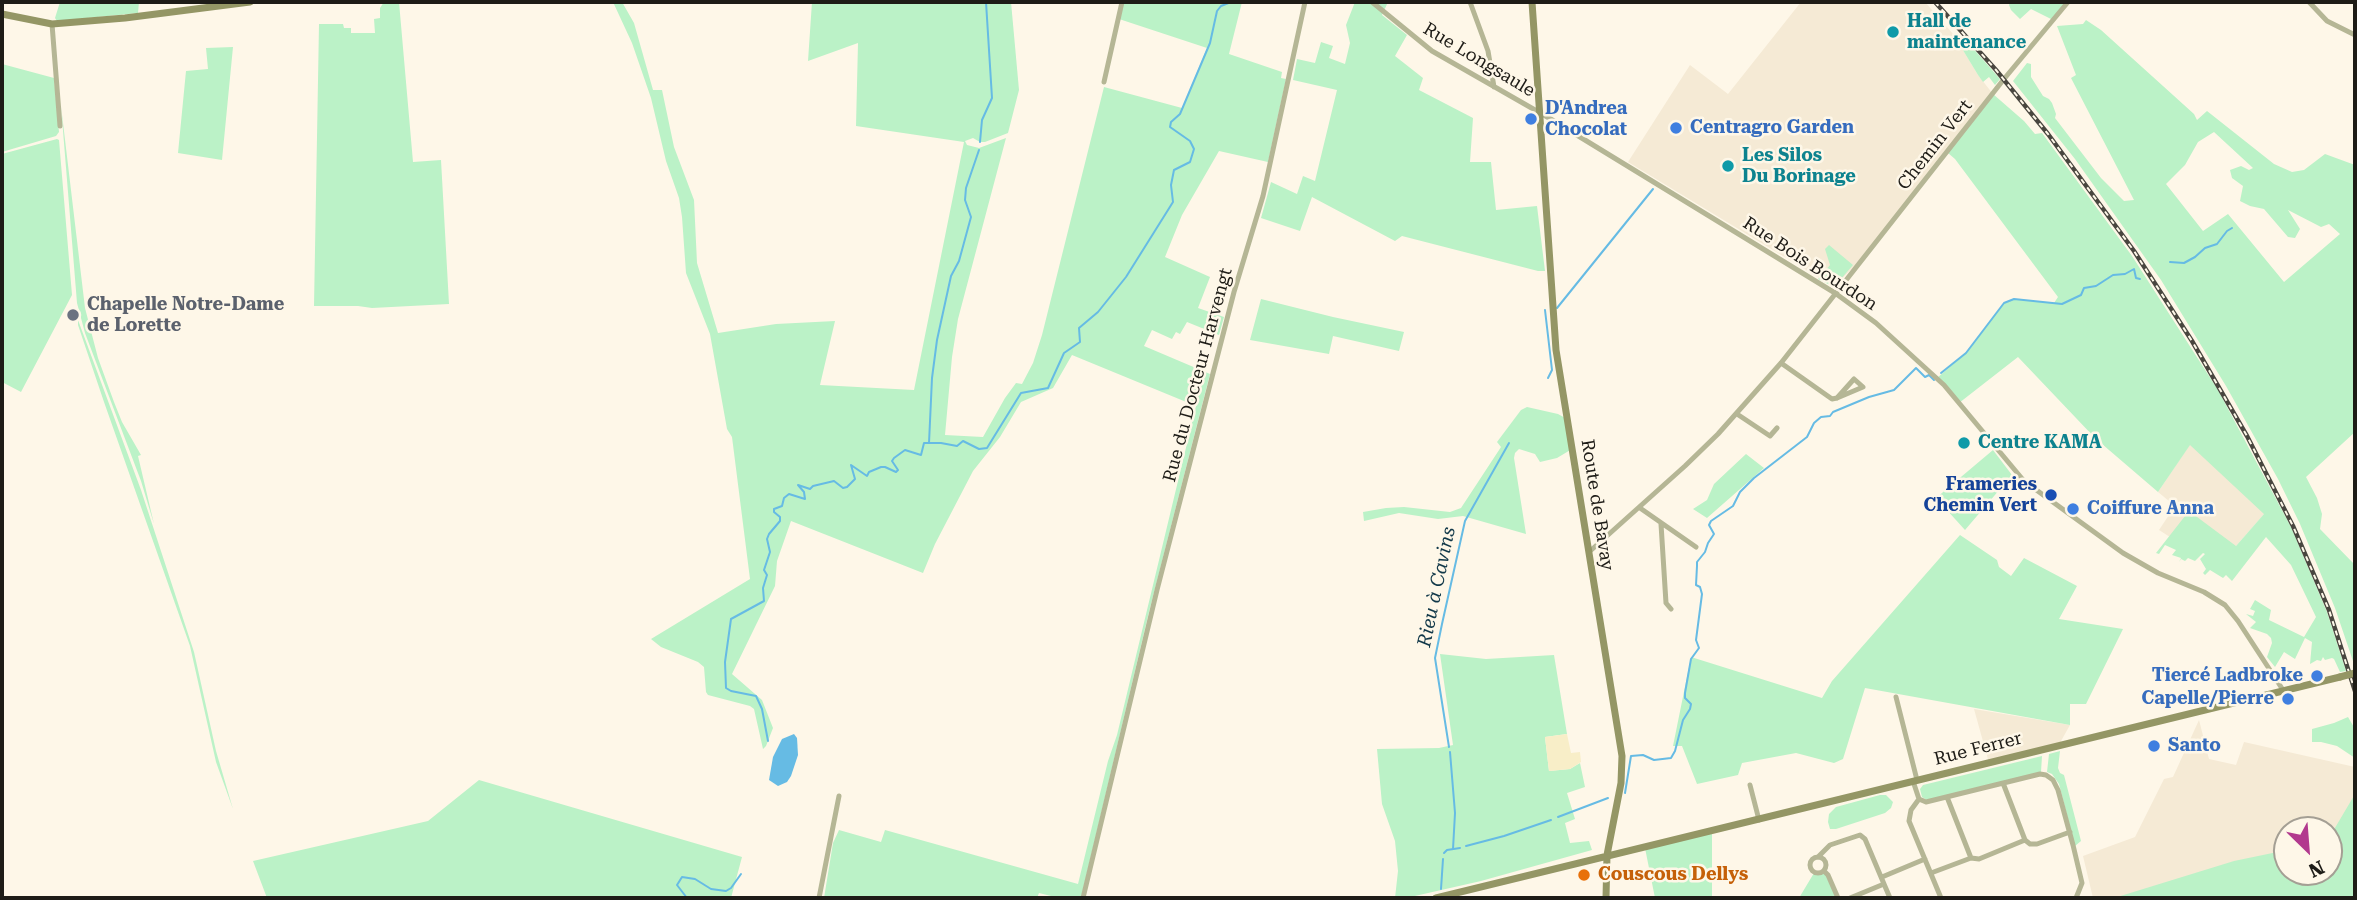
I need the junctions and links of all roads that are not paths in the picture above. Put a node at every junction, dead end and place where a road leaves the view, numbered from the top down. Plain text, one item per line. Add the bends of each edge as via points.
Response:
1 (250, 2) edge
2 (1122, 2) edge
3 (1305, 2) edge
4 (1372, 2) edge
5 (1470, 2) edge
6 (1532, 2) edge
7 (2068, 2) edge
8 (2309, 2) edge
9 (2, 14) edge
10 (52, 24) junction
11 (2355, 35) edge
12 (1104, 82) dead end
13 (1494, 87) junction
14 (1539, 114) junction
15 (60, 126) dead end
16 (1835, 293) junction
17 (1781, 363) junction
18 (1837, 398) junction
19 (1737, 414) junction
20 (1777, 428) dead end
21 (1640, 508) junction
22 (1661, 524) junction
23 (1696, 547) dead end
24 (1589, 552) junction
25 (1671, 609) dead end
26 (2355, 673) edge
27 (2283, 690) junction
28 (1896, 697) dead end
29 (1915, 780) junction
30 (2003, 783) junction
31 (1750, 785) dead end
32 (839, 796) dead end
33 (1947, 797) junction
34 (1919, 799) junction
35 (1759, 820) junction
36 (2070, 832) junction
37 (2025, 841) junction
38 (1607, 855) junction
39 (1818, 857) junction
40 (1972, 858) junction
41 (1925, 859) junction
42 (1824, 871) junction
43 (1931, 873) junction
44 (1883, 881) junction
45 (819, 898) edge
46 (1083, 898) edge
47 (1436, 898) edge
48 (1606, 898) edge
49 (1838, 898) edge
50 (1850, 898) edge
51 (1890, 898) edge
52 (1941, 898) edge
53 (2076, 898) edge

1 - 10 main road
2 - 12 street
3 - 46 street, Rue du Docteur Harvengt via 1262,196 1163,565
4 - 13 street, Rue Longsaule via 1424,46
5 - 13 street via 1488,51
6 - 14 main road, Route de Bavay
7 - 16 street, Chemin Vert
8 - 11 street via 2327,21
9 - 10 main road
10 - 15 street
13 - 14 street, Rue Longsaule
14 - 16 street, Rue Bois Bourdon
14 - 24 main road, Route de Bavay via 1553,323
16 - 17 street, Chemin Vert
16 - 27 street, Rue Bois Bourdon via 1876,323 1944,385 2024,481 2141,564 2225,605
17 - 18 street
17 - 19 street, Chemin Vert
18 - 18 street via 1854,379 1863,387 1854,390
19 - 20 street via 1770,436
19 - 21 street, Chemin Vert
21 - 22 street
21 - 24 street, Chemin Vert
22 - 23 street
22 - 25 street via 1666,603
24 - 38 main road, Route de Bavay via 1622,756
26 - 27 main road, Rue Ferrer, bridge
27 - 29 main road, Rue Ferrer
28 - 29 street
29 - 34 street
29 - 35 main road, Rue Ferrer
30 - 33 street
30 - 36 street via 2040,774 2049,777 2058,790
30 - 37 street
31 - 35 street
32 - 45 street
33 - 34 street
33 - 40 street
34 - 41 street via 1909,818
35 - 38 main road, Rue Ferrer
36 - 37 street via 2037,844
36 - 53 street via 2082,883
37 - 40 street
38 - 47 main road, Rue Ferrer
38 - 48 main road, Route de Bavay
39 - 42 street via 1826,863
39 - 42 street via 1811,860 1810,868 1816,874
39 - 44 street via 1830,845 1860,835
40 - 43 street
41 - 43 street
41 - 44 street
42 - 49 street
43 - 52 street
44 - 50 street
44 - 51 street

